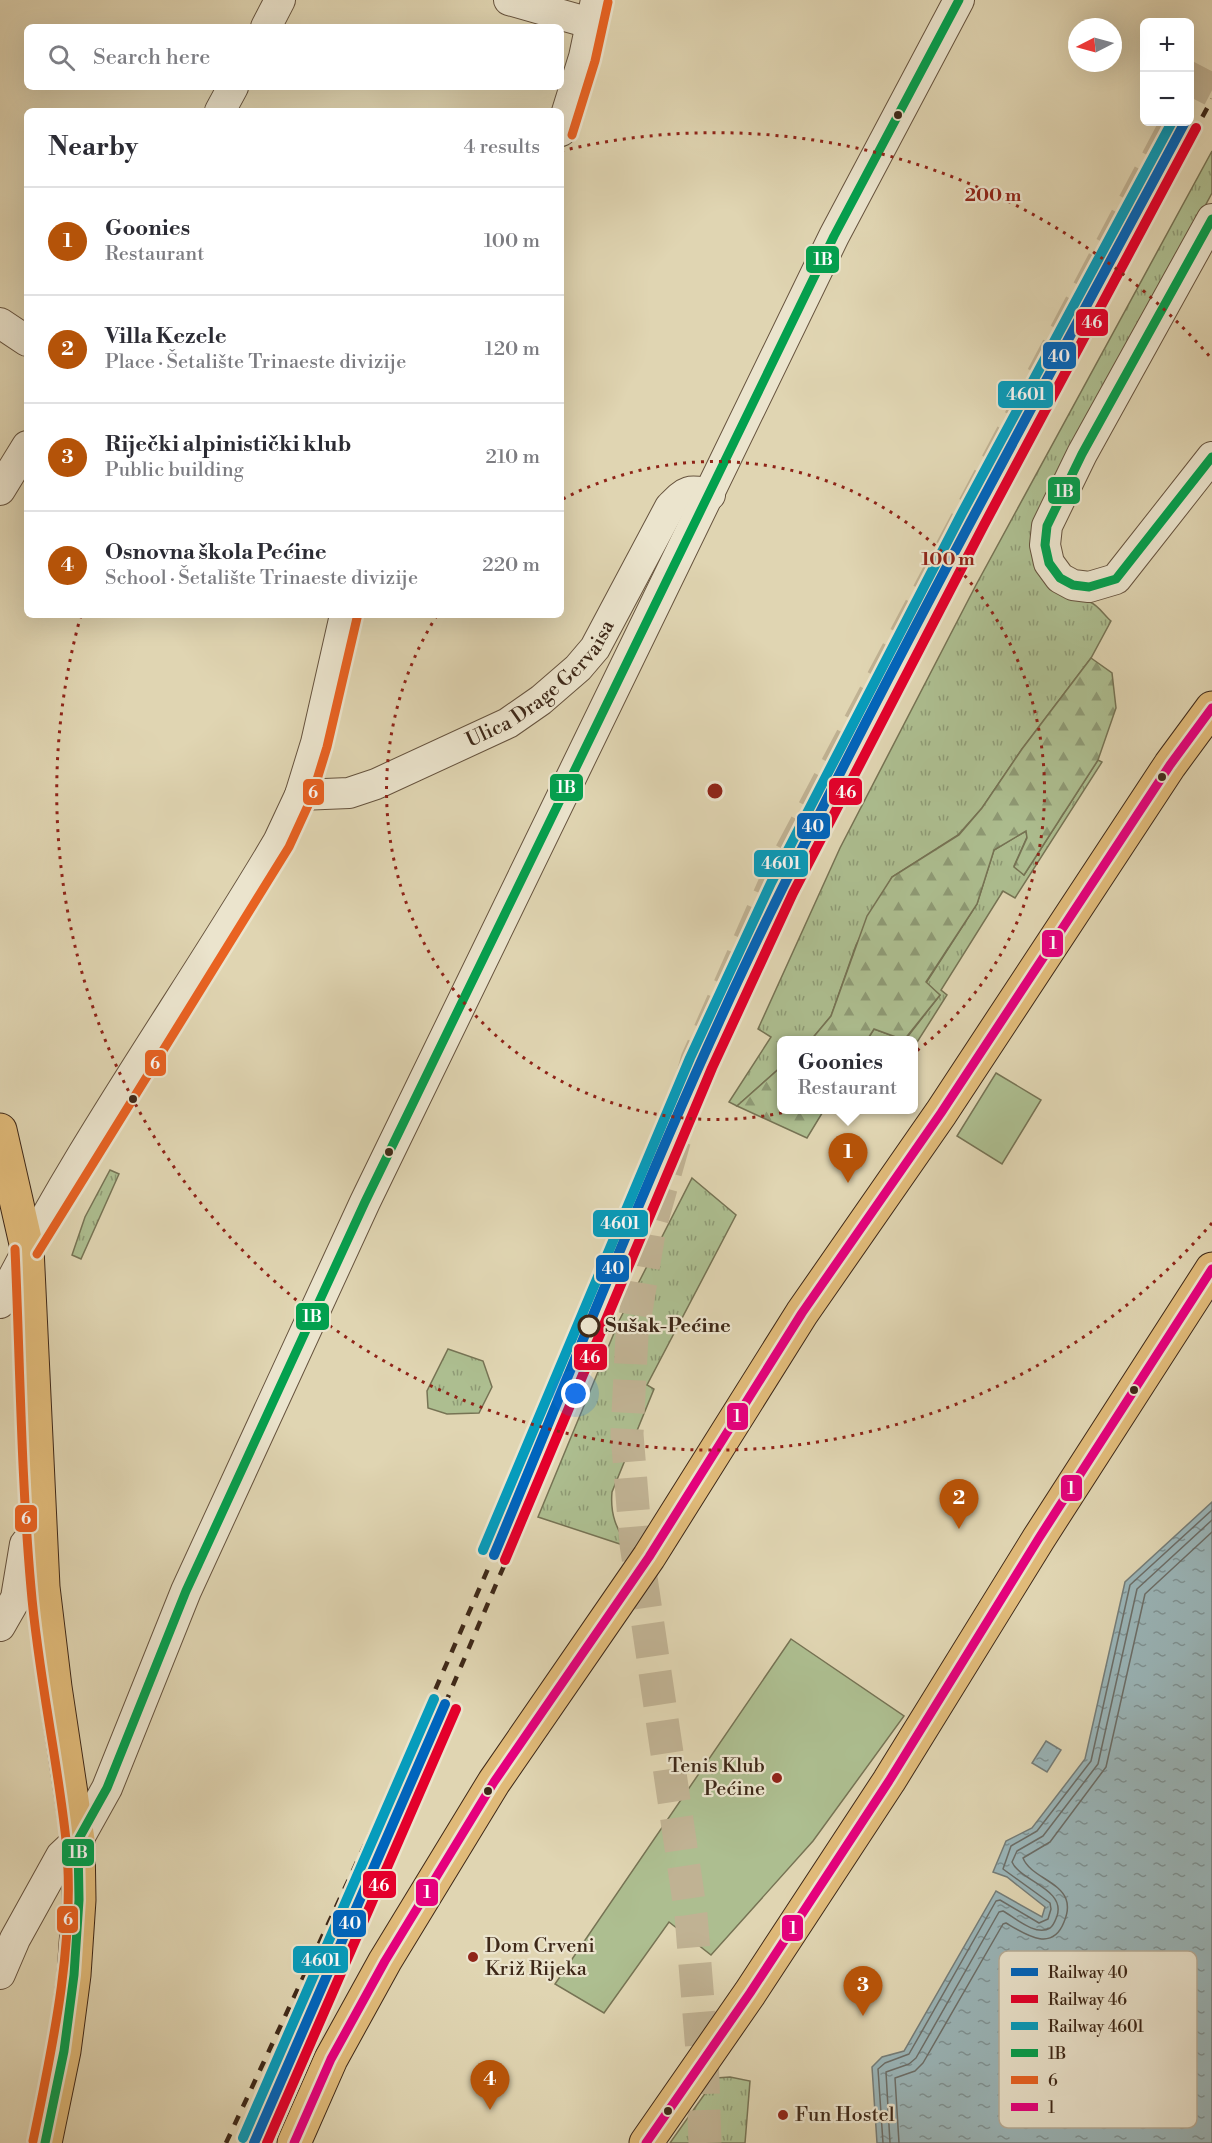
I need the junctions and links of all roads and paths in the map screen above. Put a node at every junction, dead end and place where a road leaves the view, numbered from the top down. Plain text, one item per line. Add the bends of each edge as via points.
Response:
1 (280, 0) edge
2 (508, 0) edge
3 (959, 0) edge
4 (593, 12) edge
5 (268, 24) edge
6 (231, 90) edge
7 (222, 108) edge
8 (564, 121) edge
9 (1212, 219) edge
10 (0, 323) edge
11 (24, 339) edge
12 (24, 451) edge
13 (1212, 457) edge
14 (0, 490) edge
15 (710, 495) junction
16 (344, 618) edge
17 (1212, 708) edge
18 (300, 795) junction
19 (0, 1130) edge
20 (27, 1248) junction
21 (1212, 1269) edge
22 (0, 1303) edge
23 (39, 1530) junction
24 (0, 1626) edge
25 (78, 1840) junction
26 (62, 1883) junction
27 (0, 1974) edge
28 (45, 2143) edge
29 (294, 2143) edge
30 (646, 2143) edge

1 - 5 street
2 - 4 street
3 - 15 street, Ulica Drage Gervaisa via 834,236
4 - 8 street
6 - 7 street
9 - 13 street via 1082,454 1047,526 1045,545 1049,563 1060,578 1073,585 1089,588 1116,579
10 - 11 street
12 - 14 street
15 - 18 street, Ulica Drage Gervaisa via 695,490 685,492 670,507 595,648 541,700 508,723 376,784 348,794
15 - 25 street, Ulica Drage Gervaisa via 365,1202 186,1591 107,1788
16 - 18 street via 316,743
17 - 29 main road via 1164,774 941,1113 802,1312 649,1557 494,1782 385,1961 331,2059
18 - 20 street via 252,886
19 - 20 main road
20 - 22 street
20 - 23 main road
21 - 30 main road via 882,1791
23 - 24 street via 25,1544 16,1598
23 - 25 main road via 55,1687
25 - 26 main road
26 - 27 street via 15,1939
26 - 28 main road via 74,1975 64,2051

